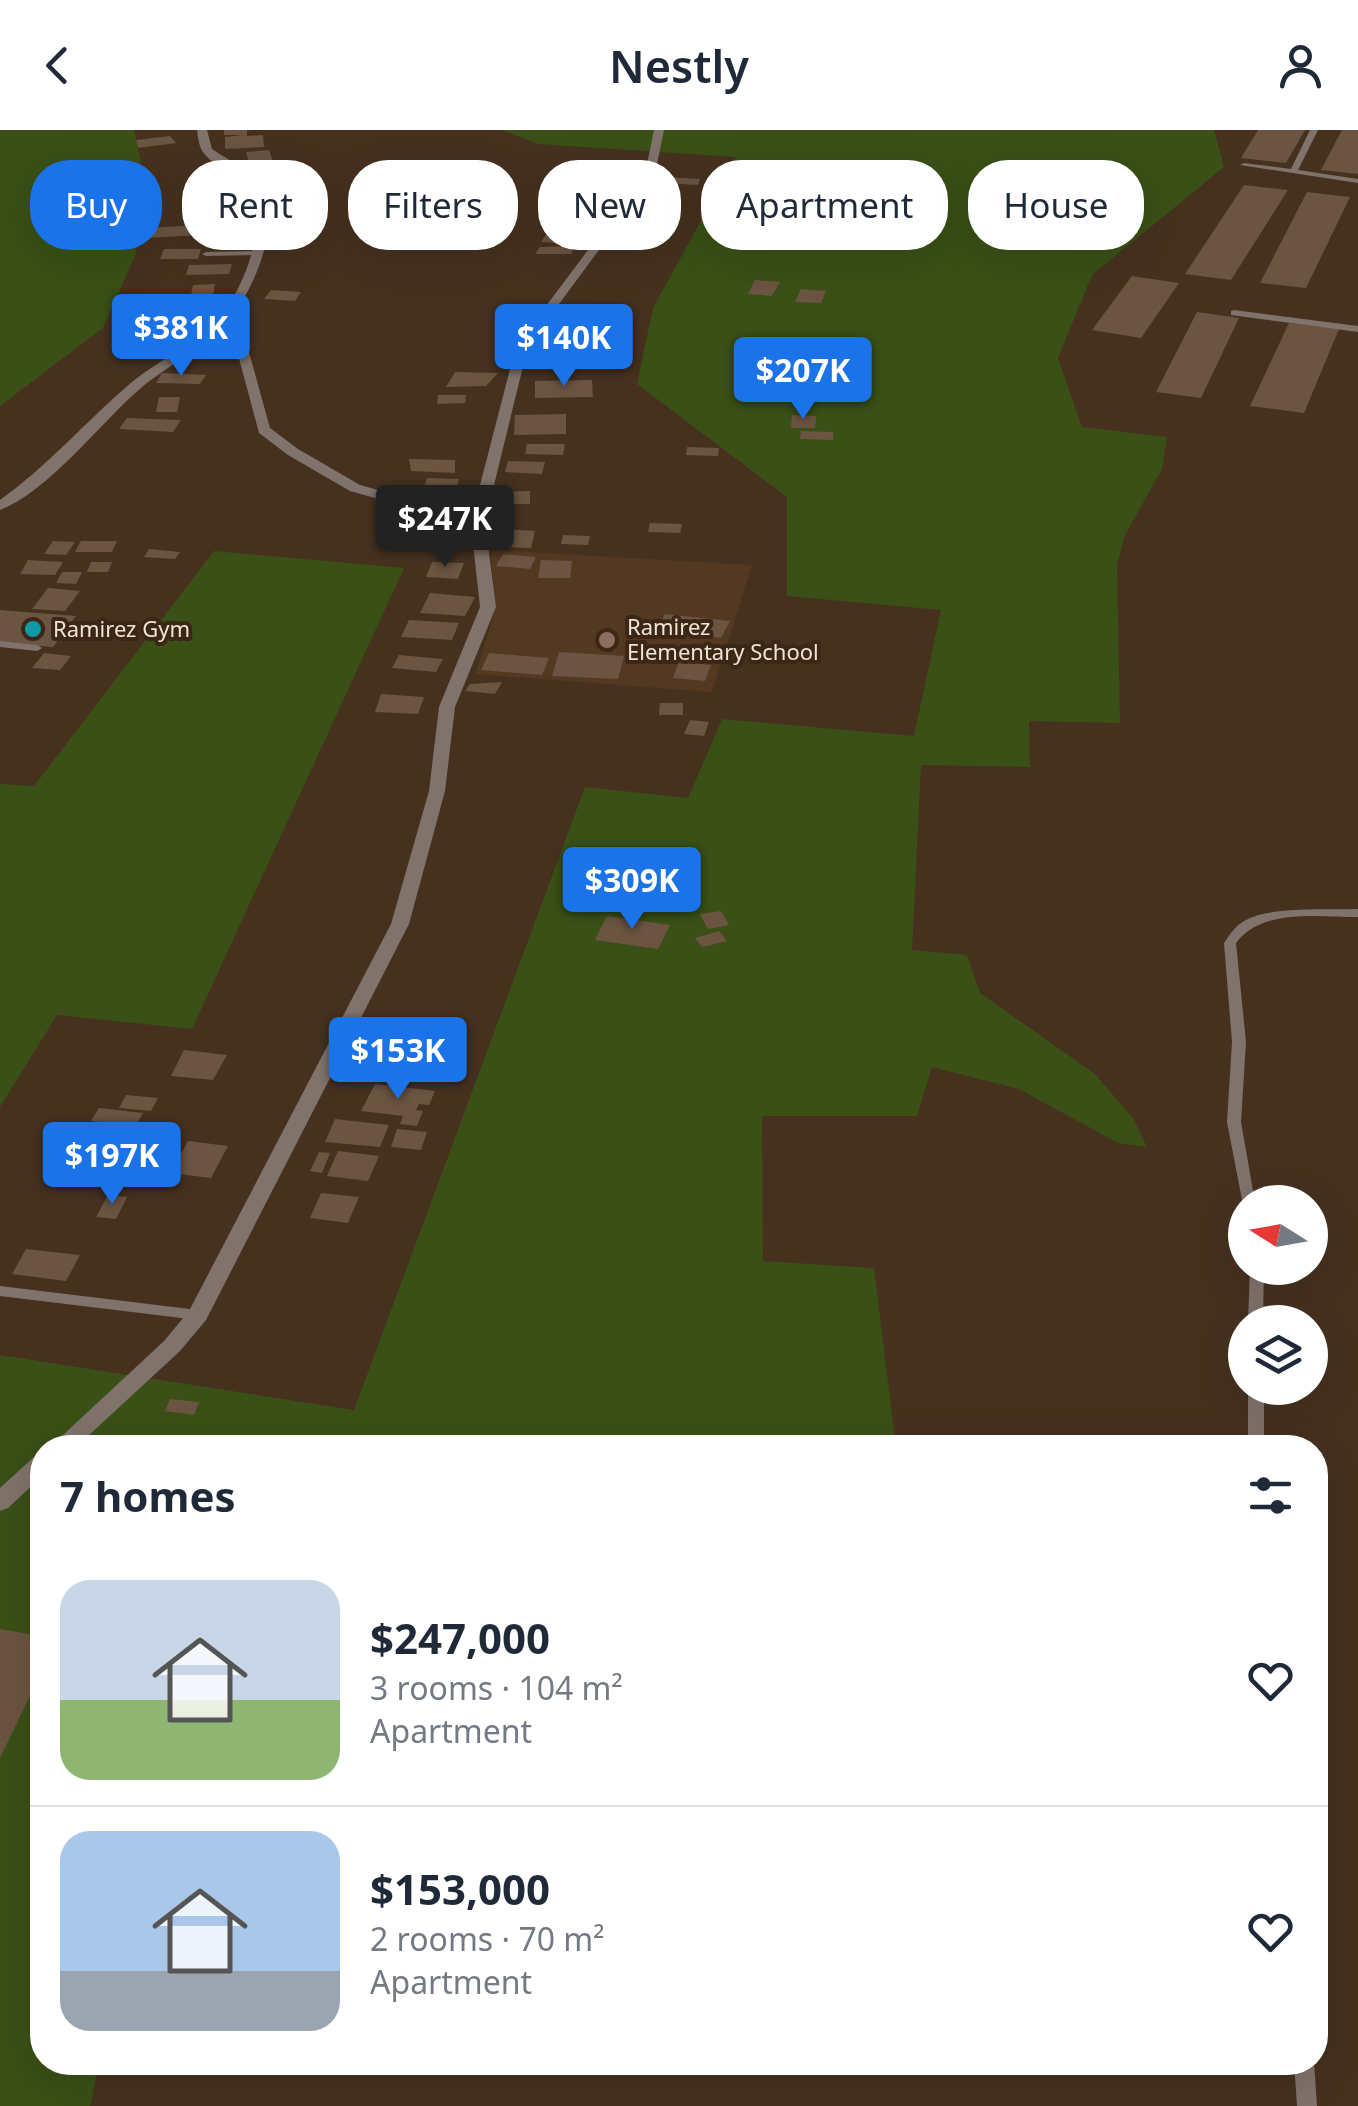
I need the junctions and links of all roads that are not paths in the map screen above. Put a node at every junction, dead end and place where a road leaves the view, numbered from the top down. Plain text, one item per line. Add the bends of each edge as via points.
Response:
1 (202, 130) edge
2 (659, 130) edge
3 (1314, 130) edge
4 (1244, 166) dead end
5 (1293, 172) junction
6 (1358, 180) edge
7 (257, 253) junction
8 (206, 254) dead end
9 (233, 312) junction
10 (1234, 313) dead end
11 (1358, 328) edge
12 (0, 506) edge
13 (478, 522) junction
14 (0, 644) edge
15 (37, 648) dead end
16 (1358, 913) edge
17 (1245, 1185) edge
18 (0, 1291) edge
19 (198, 1315) junction
20 (1256, 1405) edge
21 (74, 1435) edge
22 (1256, 1435) edge
23 (30, 1474) edge
24 (0, 1502) edge
25 (1305, 2075) edge
26 (1307, 2106) edge

1 - 7 street via 207,150 254,182 262,216
2 - 13 street via 650,174 522,346
3 - 5 lane
4 - 5 lane
5 - 6 lane
7 - 8 lane
7 - 9 street
9 - 12 street via 140,382 47,472
9 - 13 street via 264,430 355,488
10 - 11 lane
13 - 19 street via 488,607 447,707 437,791 400,924
14 - 15 lane
16 - 17 lane via 1254,920 1230,944 1240,1042 1234,1122
18 - 19 lane
19 - 21 street
20 - 22 lane
23 - 24 street
25 - 26 lane

